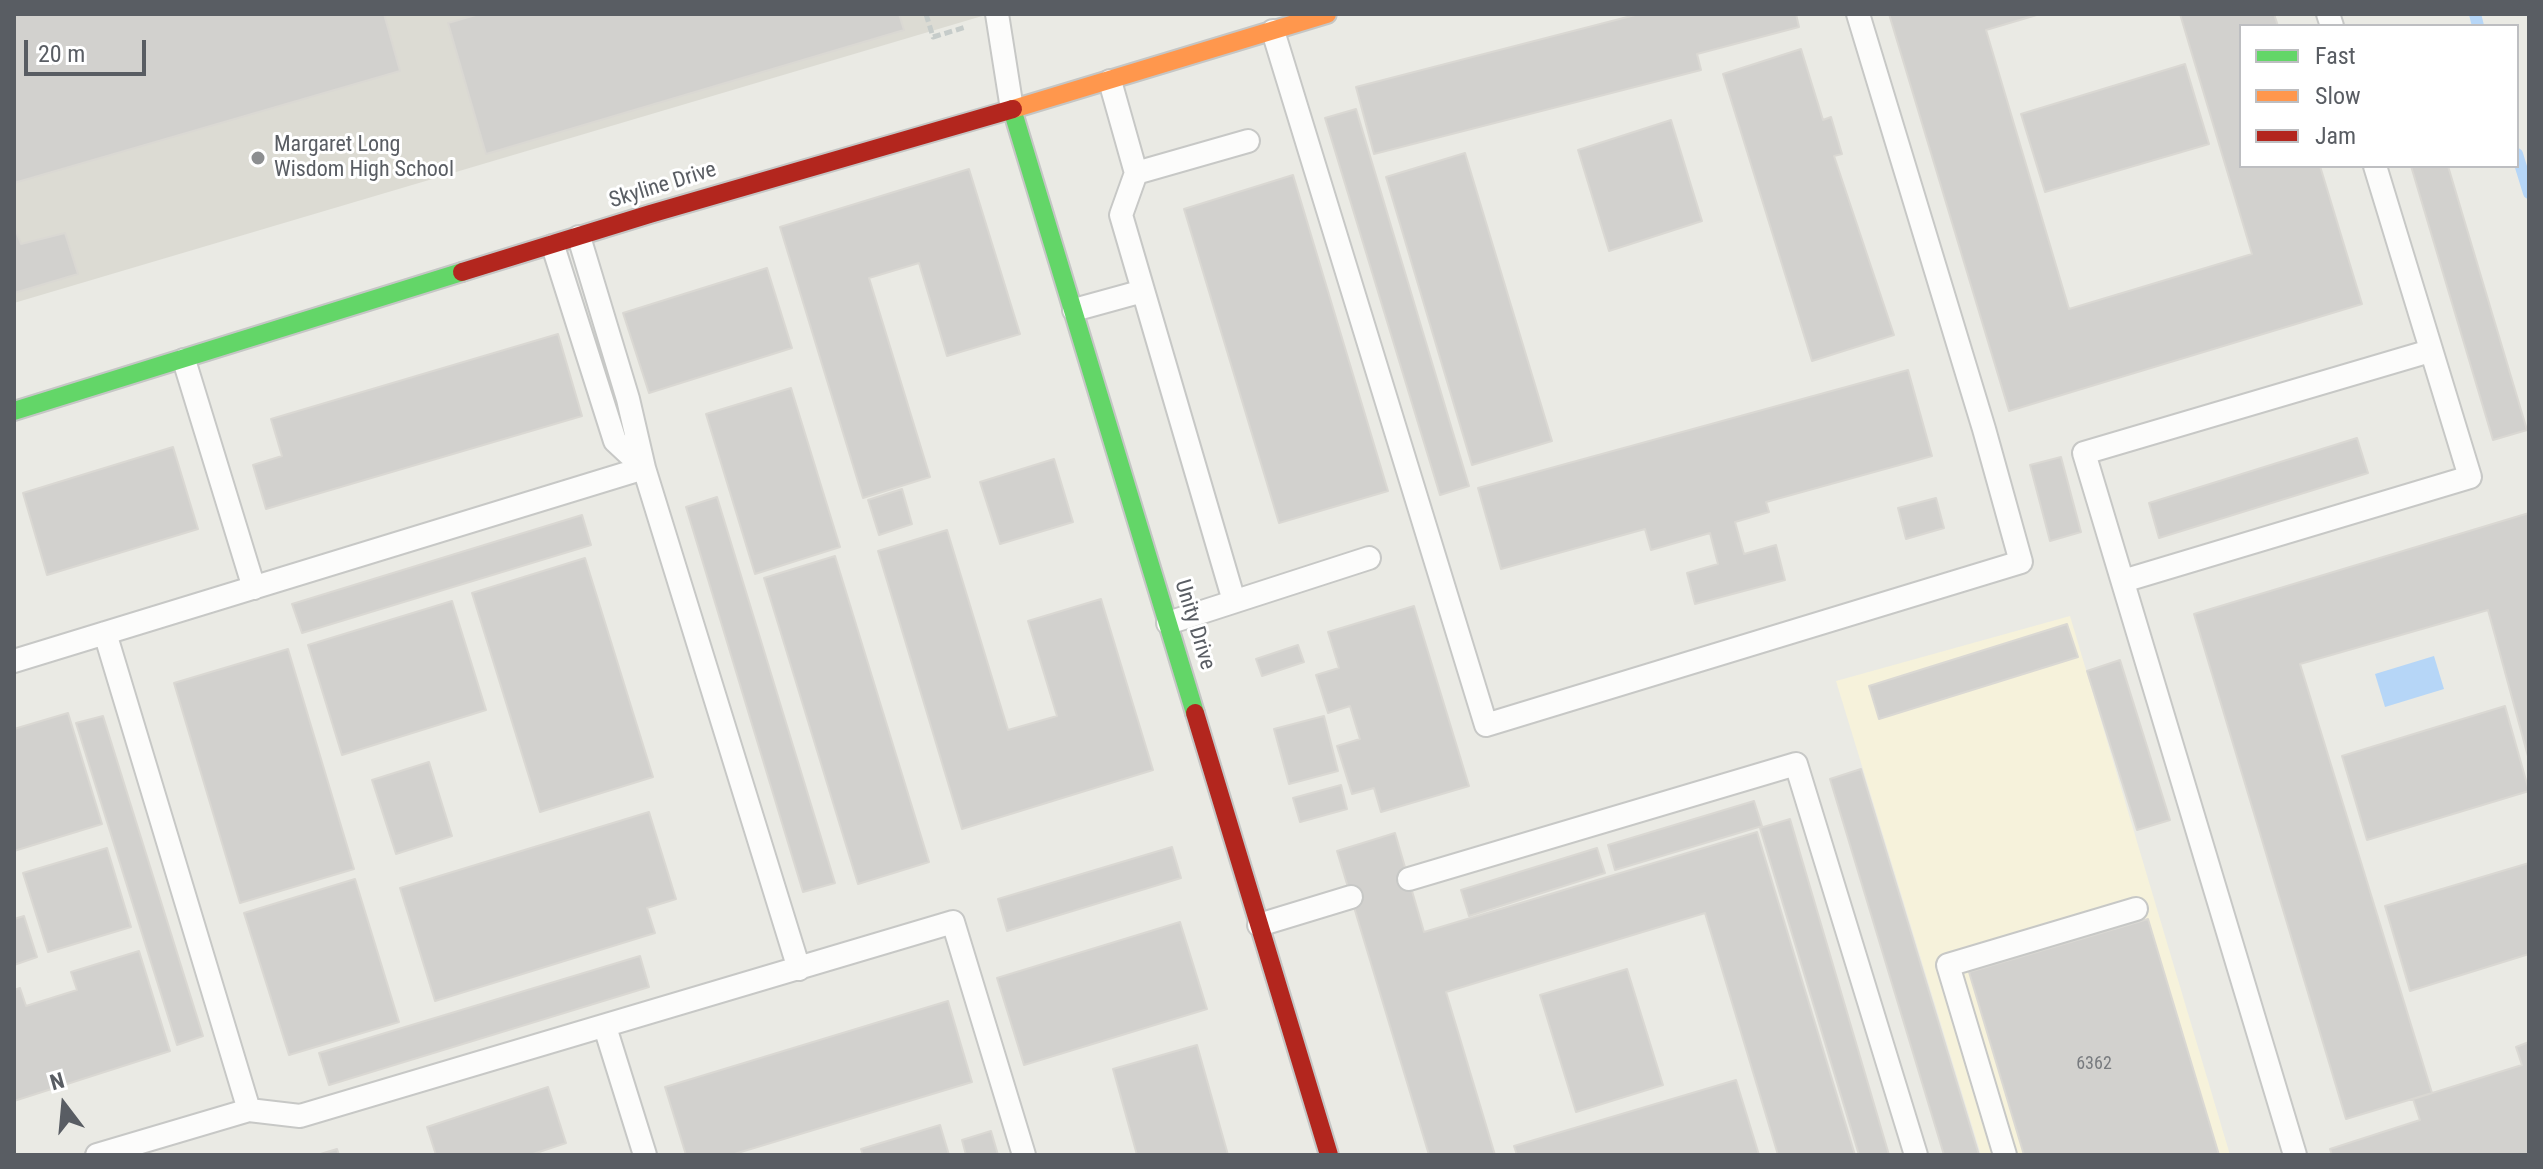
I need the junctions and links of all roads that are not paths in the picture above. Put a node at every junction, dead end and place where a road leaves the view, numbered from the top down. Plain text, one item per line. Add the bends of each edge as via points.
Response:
1 (997, 14) edge
2 (1327, 14) edge
3 (1858, 14) edge
4 (1273, 31) junction
5 (1110, 81) junction
6 (1012, 109) junction
7 (1248, 141) dead end
8 (2376, 168) edge
9 (1136, 173) junction
10 (579, 237) junction
11 (553, 246) junction
12 (1143, 291) junction
13 (1074, 310) junction
14 (2430, 351) junction
15 (184, 360) junction
16 (14, 411) edge
17 (644, 468) junction
18 (1369, 558) dead end
19 (2123, 581) junction
20 (254, 588) junction
21 (1234, 601) junction
22 (1168, 623) junction
23 (105, 633) junction
24 (14, 661) edge
25 (1409, 879) dead end
26 (1351, 897) dead end
27 (2136, 909) dead end
28 (1259, 925) junction
29 (799, 969) junction
30 (605, 1027) junction
31 (249, 1110) junction
32 (97, 1155) edge
33 (645, 1155) edge
34 (1024, 1155) edge
35 (1329, 1155) edge
36 (1916, 1155) edge
37 (2005, 1155) edge
38 (2295, 1155) edge

1 - 6 lane
2 - 4 street, Skyline Drive
3 - 4 lane via 2021,562 1486,725
4 - 5 street, Skyline Drive
5 - 6 street, Skyline Drive
5 - 9 lane
6 - 10 street, Skyline Drive
6 - 13 street, Unity Drive
7 - 9 lane
8 - 14 lane
9 - 12 lane via 1121,215
10 - 11 street, Skyline Drive
10 - 17 lane
11 - 15 street, Skyline Drive
11 - 17 lane via 615,441
12 - 13 lane
12 - 21 lane
13 - 22 street, Unity Drive
14 - 19 lane via 2470,477
14 - 19 lane via 2084,453
15 - 16 street, Skyline Drive
15 - 20 lane
17 - 20 lane
17 - 29 lane
18 - 21 lane
19 - 38 lane
20 - 23 lane
21 - 22 lane
22 - 28 street, Unity Drive
23 - 24 lane
23 - 31 lane
25 - 36 lane via 1796,764
26 - 28 lane
27 - 37 lane via 1948,965
28 - 35 street, Unity Drive
29 - 30 lane
29 - 34 lane via 953,922
30 - 31 lane via 300,1116
30 - 33 lane
31 - 32 lane

